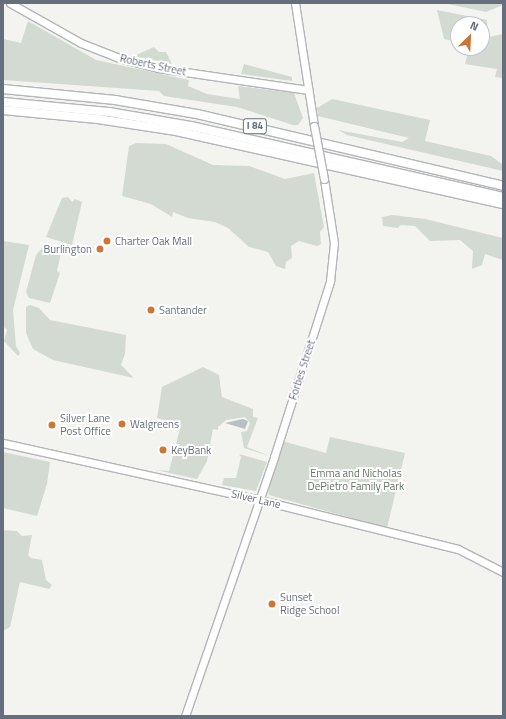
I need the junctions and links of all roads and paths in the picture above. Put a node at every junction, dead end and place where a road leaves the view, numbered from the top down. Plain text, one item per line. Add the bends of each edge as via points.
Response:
1 (10, 3) edge
2 (295, 3) edge
3 (3, 89) edge
4 (308, 90) junction
5 (3, 98) edge
6 (3, 102) edge
7 (3, 110) edge
8 (503, 186) edge
9 (503, 193) edge
10 (503, 197) edge
11 (486, 201) junction
12 (503, 204) edge
13 (503, 208) edge
14 (3, 442) edge
15 (260, 500) junction
16 (503, 572) edge
17 (185, 716) edge

1 - 4 main road, Roberts Street via 81,43 119,58 158,68
2 - 4 main road, Forbes Street
3 - 8 highway, I 84 via 109,99 197,114
4 - 15 main road, Forbes Street, bridge via 334,237 332,274
5 - 9 highway via 109,108 186,121
6 - 10 highway via 105,112 191,126
7 - 11 highway, I 84 via 98,119 176,131
11 - 12 highway, I 84
11 - 13 highway
14 - 15 main road, Silver Lane
15 - 16 main road, Silver Lane via 458,549
15 - 17 main road, Forbes Street

